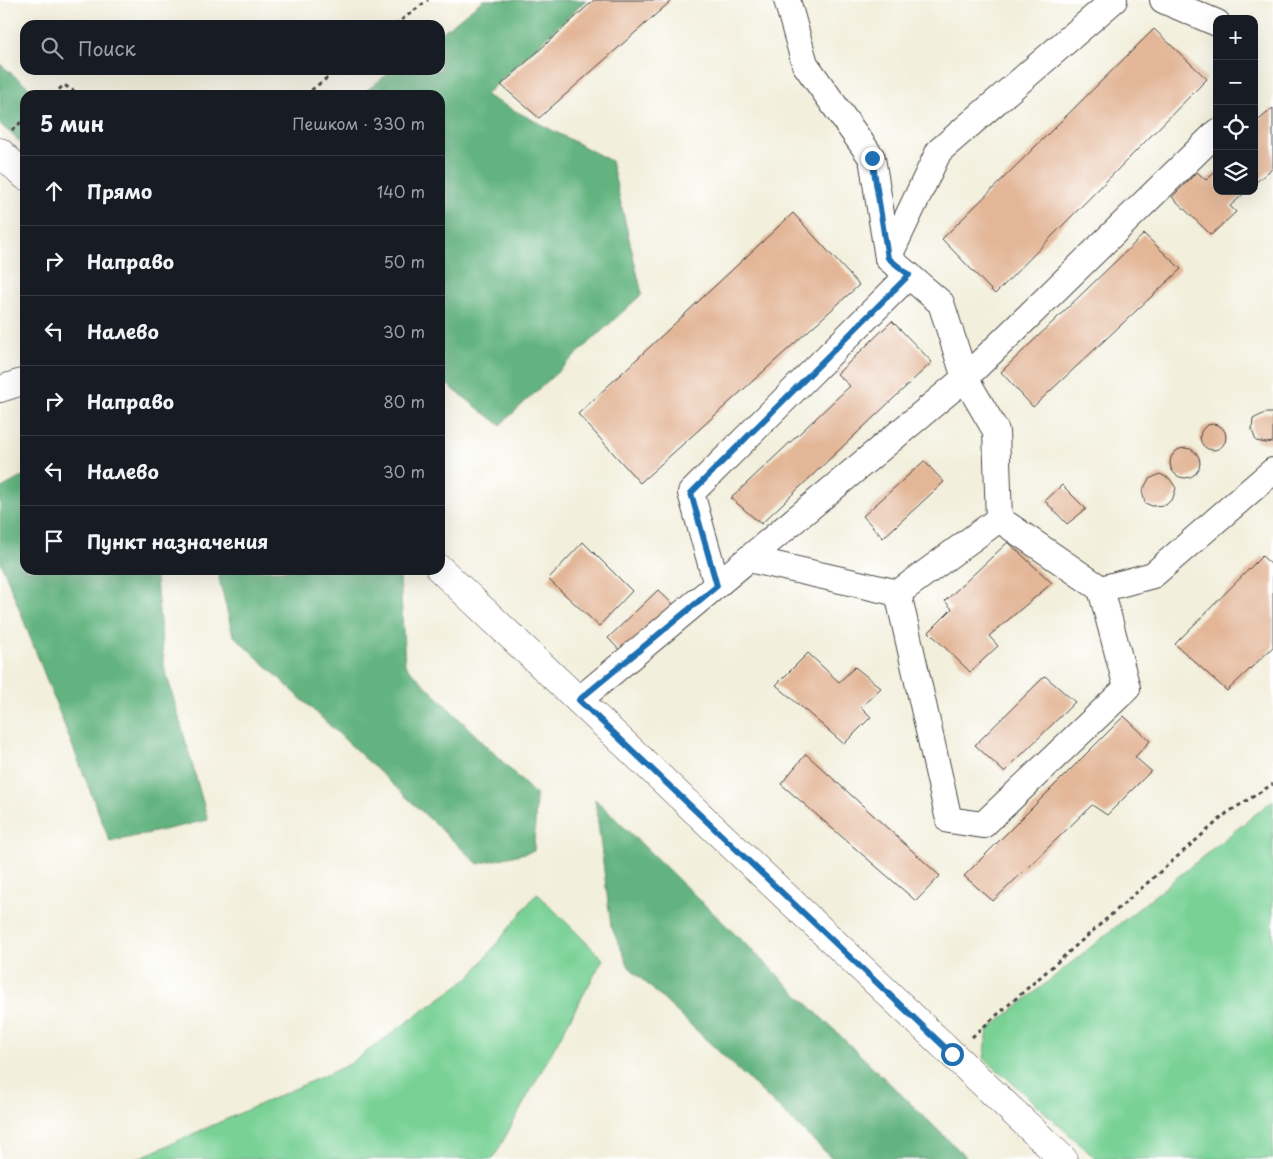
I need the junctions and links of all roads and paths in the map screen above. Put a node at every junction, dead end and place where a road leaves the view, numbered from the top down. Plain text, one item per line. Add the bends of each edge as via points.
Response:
1 (428, 0) edge
2 (787, 0) edge
3 (1114, 0) edge
4 (1163, 0) edge
5 (402, 20) edge
6 (1213, 21) edge
7 (331, 75) edge
8 (58, 90) edge
9 (72, 90) edge
10 (311, 90) edge
11 (1213, 136) edge
12 (0, 152) edge
13 (20, 171) edge
14 (888, 258) junction
15 (909, 275) junction
16 (965, 378) junction
17 (20, 383) edge
18 (0, 389) edge
19 (1273, 472) edge
20 (999, 519) junction
21 (749, 559) junction
22 (445, 574) edge
23 (717, 586) junction
24 (1101, 589) junction
25 (898, 593) junction
26 (579, 700) junction
27 (1273, 784) edge
28 (952, 1054) junction
29 (1064, 1159) edge

1 - 5 path
2 - 14 street via 805,64 872,158
3 - 14 street via 939,151
4 - 6 street
7 - 10 path
8 - 9 path via 64,85
11 - 16 street
12 - 13 main road
14 - 15 street
15 - 16 street via 941,303
15 - 23 street via 691,493
16 - 20 street via 996,431
16 - 21 street
17 - 18 street
19 - 24 street via 1153,575
20 - 24 street
20 - 25 street
21 - 23 street
21 - 25 street
22 - 26 main road
23 - 26 street
24 - 25 street via 1127,688 983,825 949,820
26 - 28 main road
27 - 28 path via 1227,813
28 - 29 main road

